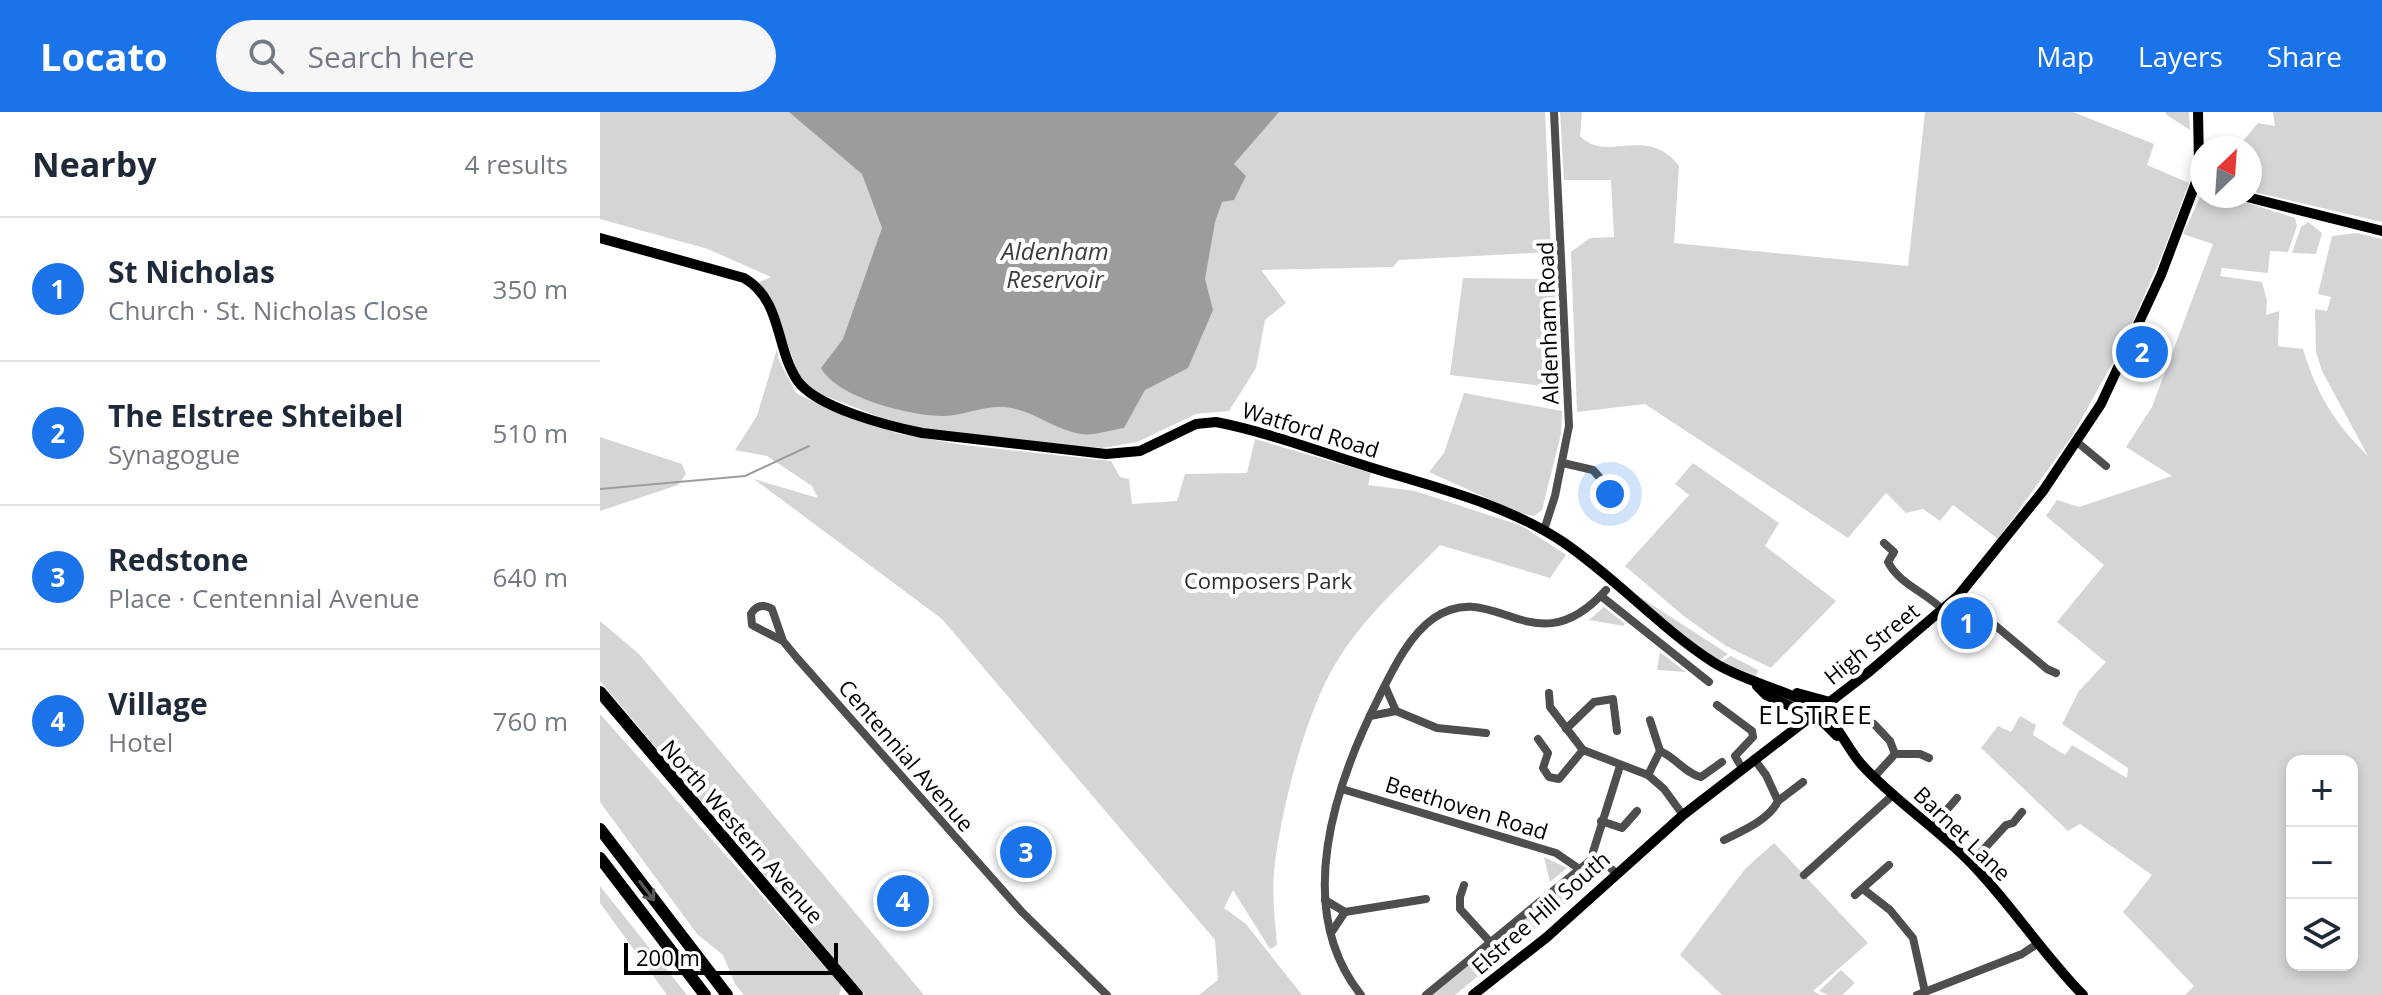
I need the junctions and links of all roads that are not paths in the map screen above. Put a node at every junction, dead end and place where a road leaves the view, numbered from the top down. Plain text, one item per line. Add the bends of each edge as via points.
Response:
1 (1554, 112) edge
2 (2198, 112) edge
3 (2198, 136) edge
4 (2262, 201) edge
5 (2190, 204) edge
6 (2382, 231) edge
7 (600, 238) edge
8 (2077, 442) junction
9 (1563, 463) junction
10 (2106, 466) dead end
11 (1615, 495) dead end
12 (1544, 530) junction
13 (1884, 543) dead end
14 (1959, 595) junction
15 (1943, 610) junction
16 (775, 621) junction
17 (760, 630) junction
18 (783, 641) junction
19 (2056, 673) dead end
20 (1709, 682) dead end
21 (1754, 684) junction
22 (1385, 686) junction
23 (1779, 690) junction
24 (600, 692) edge
25 (1549, 693) dead end
26 (1830, 702) junction
27 (1717, 705) dead end
28 (1786, 706) junction
29 (1396, 711) junction
30 (1816, 714) junction
31 (1370, 716) junction
32 (1650, 720) dead end
33 (1874, 724) dead end
34 (1566, 729) junction
35 (1617, 731) dead end
36 (1486, 733) dead end
37 (1790, 734) junction
38 (1538, 739) dead end
39 (1583, 750) junction
40 (1660, 751) junction
41 (1895, 754) junction
42 (1929, 758) dead end
43 (1754, 759) junction
44 (1722, 762) dead end
45 (1620, 766) junction
46 (1742, 768) junction
47 (1648, 775) junction
48 (1874, 777) junction
49 (1803, 782) dead end
50 (1342, 789) junction
51 (1894, 794) junction
52 (1957, 798) dead end
53 (1777, 804) junction
54 (1637, 811) dead end
55 (2022, 812) dead end
56 (1683, 815) junction
57 (1601, 821) junction
58 (1932, 827) junction
59 (600, 829) edge
60 (1724, 840) dead end
61 (1593, 852) dead end
62 (600, 858) edge
63 (1632, 858) joint
64 (1971, 863) junction
65 (1889, 865) dead end
66 (1578, 868) junction
67 (1616, 873) junction
68 (1804, 875) dead end
69 (1464, 885) dead end
70 (1863, 889) junction
71 (1855, 895) dead end
72 (1426, 899) dead end
73 (1325, 900) junction
74 (1345, 912) junction
75 (1331, 933) junction
76 (1491, 943) junction
77 (2037, 944) junction
78 (1921, 994) edge
79 (705, 995) edge
80 (727, 995) edge
81 (857, 995) edge
82 (1107, 995) edge
83 (1361, 995) edge
84 (1426, 995) edge
85 (1473, 995) edge
86 (2083, 995) edge

1 - 9 street, Aldenham Road via 1569,426
2 - 3 main road, High Street
4 - 6 main road
5 - 8 main road, High Street via 2137,329
7 - 12 main road, Watford Road via 753,283 769,302 798,381 822,400 868,417 922,433 1106,454 1140,451 1196,424 1216,422 1458,494
8 - 10 street
8 - 14 main road, High Street
9 - 11 street via 1593,470
9 - 12 street, Aldenham Road
12 - 21 main road, Watford Road via 1683,643
13 - 15 street via 1894,552 1888,562 1896,573
14 - 15 main road, High Street
14 - 19 street
15 - 26 main road, High Street
16 - 17 street via 768,630
16 - 17 street via 768,607 756,607 751,622
16 - 18 street
17 - 18 street
18 - 82 street, Centennial Avenue via 1022,912
20 - 22 street via 1603,593 1571,619 1543,625 1475,607 1449,610 1422,629
21 - 23 main road, Watford Road
21 - 28 main road, Watford Road
22 - 29 street
22 - 31 street
23 - 26 main road
23 - 30 main road, Watford Road
24 - 81 highway, North Western Avenue
25 - 34 street via 1550,707
26 - 30 main road, High Street
27 - 46 street via 1752,731 1753,737 1735,756
28 - 30 main road, Watford Road
28 - 37 main road
29 - 31 street
29 - 36 street via 1437,728
30 - 37 main road, High Street
30 - 48 main road, Barnet Lane via 1831,720
31 - 50 street
32 - 40 street
33 - 41 street
34 - 35 street via 1594,702 1613,699
34 - 39 street
37 - 43 main road, High Street
38 - 39 street via 1548,753 1543,768 1549,777 1559,779
39 - 45 street
40 - 44 street via 1694,776 1701,777
40 - 47 street
41 - 42 street
41 - 48 street
43 - 46 main road, High Street
43 - 53 street
45 - 47 street
45 - 57 street
46 - 56 main road, High Street
47 - 56 street
48 - 51 main road, Barnet Lane
49 - 53 street
50 - 66 street, Beethoven Road via 1556,853
50 - 73 street via 1328,853
51 - 58 main road, Barnet Lane
51 - 68 street
52 - 58 street
53 - 60 street
54 - 57 street via 1622,828
55 - 64 street
56 - 63 main road, High Street
57 - 61 street
58 - 64 main road, Barnet Lane
59 -> 80 highway
62 - 79 highway
63 - 67 main road, Elstree Hill South
64 - 77 main road, Barnet Lane
65 - 70 street
66 - 67 street via 1597,859
66 - 76 street
67 - 85 main road, Elstree Hill South
69 - 76 street via 1460,909
70 - 71 street
70 - 78 street via 1913,938
72 - 74 street
73 - 74 street
73 - 75 street
74 - 75 street
75 - 83 street via 1340,961
76 - 84 street
77 - 78 street
77 - 86 main road, Barnet Lane

